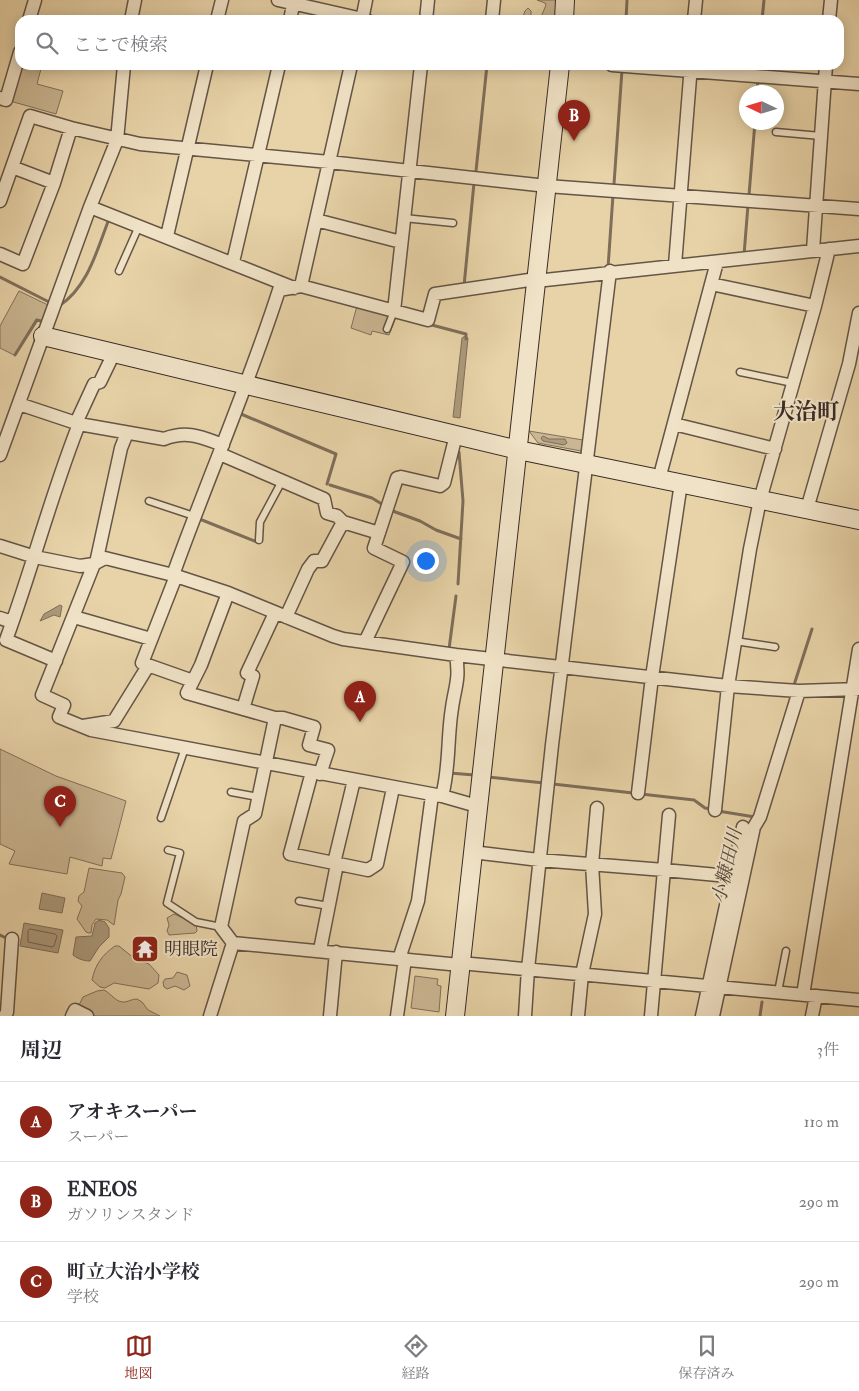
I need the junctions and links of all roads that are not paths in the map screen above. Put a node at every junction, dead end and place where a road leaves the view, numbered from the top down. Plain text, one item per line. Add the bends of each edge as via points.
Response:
1 (35, 0) edge
2 (135, 0) edge
3 (222, 0) edge
4 (278, 0) edge
5 (366, 0) edge
6 (428, 0) edge
7 (494, 0) edge
8 (565, 0) edge
9 (696, 0) edge
10 (831, 0) edge
11 (294, 2) edge
12 (30, 15) edge
13 (132, 15) edge
14 (218, 15) edge
15 (291, 15) edge
16 (344, 15) edge
17 (364, 15) edge
18 (426, 15) edge
19 (492, 15) edge
20 (564, 15) edge
21 (694, 15) edge
22 (830, 15) edge
23 (15, 69) edge
24 (124, 70) edge
25 (206, 70) edge
26 (278, 70) edge
27 (350, 70) edge
28 (420, 70) edge
29 (559, 70) edge
30 (690, 70) edge
31 (711, 70) edge
32 (826, 70) edge
33 (825, 81) junction
34 (859, 84) edge
35 (0, 98) edge
36 (71, 128) junction
37 (776, 132) dead end
38 (821, 136) junction
39 (117, 140) junction
40 (188, 149) junction
41 (258, 155) junction
42 (329, 162) junction
43 (12, 167) junction
44 (409, 171) junction
45 (54, 183) junction
46 (547, 186) junction
47 (681, 195) junction
48 (0, 201) edge
49 (816, 206) junction
50 (90, 207) junction
51 (859, 209) edge
52 (404, 218) junction
53 (316, 220) junction
54 (453, 223) dead end
55 (139, 226) junction
56 (167, 236) junction
57 (401, 242) junction
58 (859, 246) edge
59 (829, 249) junction
60 (813, 250) junction
61 (0, 254) edge
62 (233, 262) junction
63 (717, 262) junction
64 (675, 265) junction
65 (119, 271) dead end
66 (610, 272) junction
67 (536, 281) junction
68 (711, 284) junction
69 (298, 287) junction
70 (815, 306) junction
71 (394, 311) junction
72 (859, 313) edge
73 (387, 330) dead end
74 (44, 336) junction
75 (114, 353) junction
76 (740, 372) dead end
77 (793, 383) junction
78 (246, 384) junction
79 (19, 404) junction
80 (77, 423) junction
81 (674, 424) junction
82 (127, 433) junction
83 (456, 436) junction
84 (774, 449) junction
85 (222, 450) junction
86 (518, 450) junction
87 (0, 455) edge
88 (585, 464) junction
89 (659, 479) junction
90 (282, 481) junction
91 (681, 484) junction
92 (760, 500) junction
93 (149, 501) dead end
94 (807, 509) junction
95 (194, 516) junction
96 (859, 520) edge
97 (343, 522) junction
98 (379, 533) junction
99 (259, 540) dead end
100 (0, 546) edge
101 (35, 557) junction
102 (95, 563) junction
103 (174, 576) junction
104 (228, 594) junction
105 (281, 615) junction
106 (74, 617) junction
107 (0, 618) edge
108 (12, 622) junction
109 (152, 639) junction
110 (735, 641) junction
111 (366, 642) junction
112 (775, 647) dead end
113 (859, 649) edge
114 (456, 655) junction
115 (494, 659) junction
116 (56, 661) junction
117 (148, 666) junction
118 (562, 667) junction
119 (652, 677) junction
120 (193, 681) junction
121 (728, 686) junction
122 (856, 689) edge
123 (799, 692) junction
124 (243, 709) junction
125 (275, 718) junction
126 (81, 726) junction
127 (185, 748) junction
128 (265, 763) junction
129 (316, 773) junction
130 (354, 780) junction
131 (392, 788) junction
132 (231, 792) dead end
133 (638, 793) dead end
134 (437, 795) junction
135 (258, 797) junction
136 (477, 806) junction
137 (597, 808) dead end
138 (715, 810) dead end
139 (669, 815) dead end
140 (161, 818) dead end
141 (743, 827) dead end
142 (168, 850) dead end
143 (472, 852) junction
144 (540, 860) junction
145 (336, 863) junction
146 (592, 864) junction
147 (664, 870) junction
148 (737, 877) junction
149 (299, 901) dead end
150 (329, 906) junction
151 (220, 927) junction
152 (12, 939) dead end
153 (233, 943) junction
154 (320, 950) junction
155 (786, 951) dead end
156 (336, 952) junction
157 (402, 959) junction
158 (460, 964) junction
159 (528, 969) junction
160 (582, 974) junction
161 (4, 980) edge
162 (654, 981) junction
163 (713, 987) junction
164 (778, 992) junction
165 (810, 995) junction
166 (859, 1000) edge
167 (5, 1016) edge
168 (72, 1016) edge
169 (87, 1016) edge
170 (210, 1016) edge
171 (330, 1016) edge
172 (397, 1016) edge
173 (454, 1016) edge
174 (525, 1016) edge
175 (578, 1016) edge
176 (651, 1016) edge
177 (702, 1016) edge
178 (713, 1016) edge
179 (812, 1016) edge

1 - 12 street
2 - 13 street
3 - 14 street
4 - 11 street
5 - 17 street
6 - 18 street
7 - 19 street
8 - 20 street
9 - 21 street
10 - 22 street
11 - 15 street
11 - 16 street
23 - 35 street via 6,100
24 - 39 street
25 - 40 street
26 - 41 street
27 - 42 street
28 - 44 street
29 - 46 street
30 - 47 street
31 - 33 street
32 - 33 street
33 - 34 street
33 - 38 street
36 - 39 street
36 - 43 street via 30,116
36 - 45 street
37 - 38 lane
38 - 49 street
39 - 40 street
39 - 50 street
40 - 41 street
40 - 56 street
41 - 42 street
41 - 62 street
42 - 44 street
42 - 53 street
43 - 45 street
43 - 48 street
44 - 46 street
44 - 52 street
45 - 61 street via 23,264
46 - 47 street
46 - 67 street
47 - 49 street
47 - 64 street
49 - 51 street
49 - 60 street
50 - 55 street
50 - 74 street
52 - 54 lane
52 - 57 street
53 - 57 street
53 - 69 street
55 - 56 street
55 - 65 lane
56 - 62 street
57 - 71 street
58 - 59 street
59 - 60 street
59 - 70 street
60 - 63 street
62 - 69 street
63 - 64 street
63 - 68 street
64 - 66 street
66 - 67 street
66 - 88 street
67 - 71 street via 435,294 428,320
67 - 86 street
68 - 70 street
68 - 81 street
69 - 71 street
69 - 78 street via 280,290
70 - 77 street
71 - 73 lane
72 - 94 street
74 - 75 street
74 - 79 street
75 - 78 street
75 - 80 street via 100,382 94,384
76 - 77 lane
77 - 84 street
78 - 83 street
78 - 85 street
79 - 80 street
79 - 87 street
80 - 82 street
80 - 101 street
81 - 84 street
81 - 89 street
82 - 85 street via 164,438 178,433 196,436
82 - 102 street
83 - 86 street
83 - 98 street via 444,482 440,486 401,476 397,478
84 - 92 street
85 - 90 street
85 - 95 street
86 - 88 street
86 - 115 street
88 - 89 street
88 - 118 street
89 - 91 street
90 - 97 street via 324,499 327,512
90 - 99 lane via 260,522
91 - 92 street
91 - 119 street
92 - 94 street
92 - 110 street
93 - 95 lane
94 - 96 street
95 - 103 street
97 - 98 street
97 - 105 street via 322,561 314,561
98 - 111 street via 374,548 403,562
100 - 101 street
101 - 102 street via 80,566
101 - 108 street
102 - 103 street via 105,558
102 - 106 street
103 - 104 street
103 - 109 street
104 - 105 street
104 - 120 street
105 - 111 street via 333,636
105 - 124 street via 246,673 253,676
106 - 109 street
106 - 116 street
107 - 108 street
108 - 116 street via 6,640
109 - 117 street via 142,664
110 - 112 lane
110 - 121 street
111 - 114 street
113 - 122 street
114 - 115 street
114 - 134 street via 458,679 452,708 447,778
115 - 118 street
115 - 136 street
116 - 126 street via 42,695 64,705 59,717
117 - 120 street
117 - 126 street via 114,721
118 - 119 street
118 - 144 street
119 - 121 street
119 - 133 street
120 - 124 street via 187,693
121 - 123 street
121 - 138 street
122 - 123 street
122 - 165 street
123 - 148 street via 760,818
124 - 125 street
125 - 128 street
125 - 129 street via 314,727 309,746 328,750
126 - 127 street
127 - 128 street
127 - 140 lane
128 - 129 street
128 - 135 street
129 - 130 street
129 - 145 street via 290,854
130 - 131 street
130 - 145 street
131 - 134 street
131 - 145 street via 377,864 368,870
132 - 135 lane
134 - 136 street
134 - 157 street via 420,875 418,901
135 - 151 street via 255,814 244,821
136 - 143 street
137 - 146 street
139 - 147 street
141 - 148 street
142 - 151 lane via 180,853 167,903 196,922
143 - 144 street
143 - 158 street
144 - 146 street
144 - 159 street
145 - 150 street
146 - 147 street
146 - 160 street via 595,914
147 - 148 street
147 - 162 street
148 - 163 street
149 - 150 lane
150 - 154 street
151 - 153 street
152 - 161 street
153 - 154 street
153 - 170 street
154 - 156 street
155 - 164 lane
156 - 157 street
156 - 171 street
157 - 158 street
157 - 172 street
158 - 159 street
158 - 173 street
159 - 160 street
159 - 174 street
160 - 162 street
160 - 175 street
161 - 167 street
162 - 163 street
162 - 176 street
163 - 164 street
163 - 177 street
163 - 178 street
164 - 165 street
165 - 166 street
165 - 179 street
168 - 169 street via 75,1010

